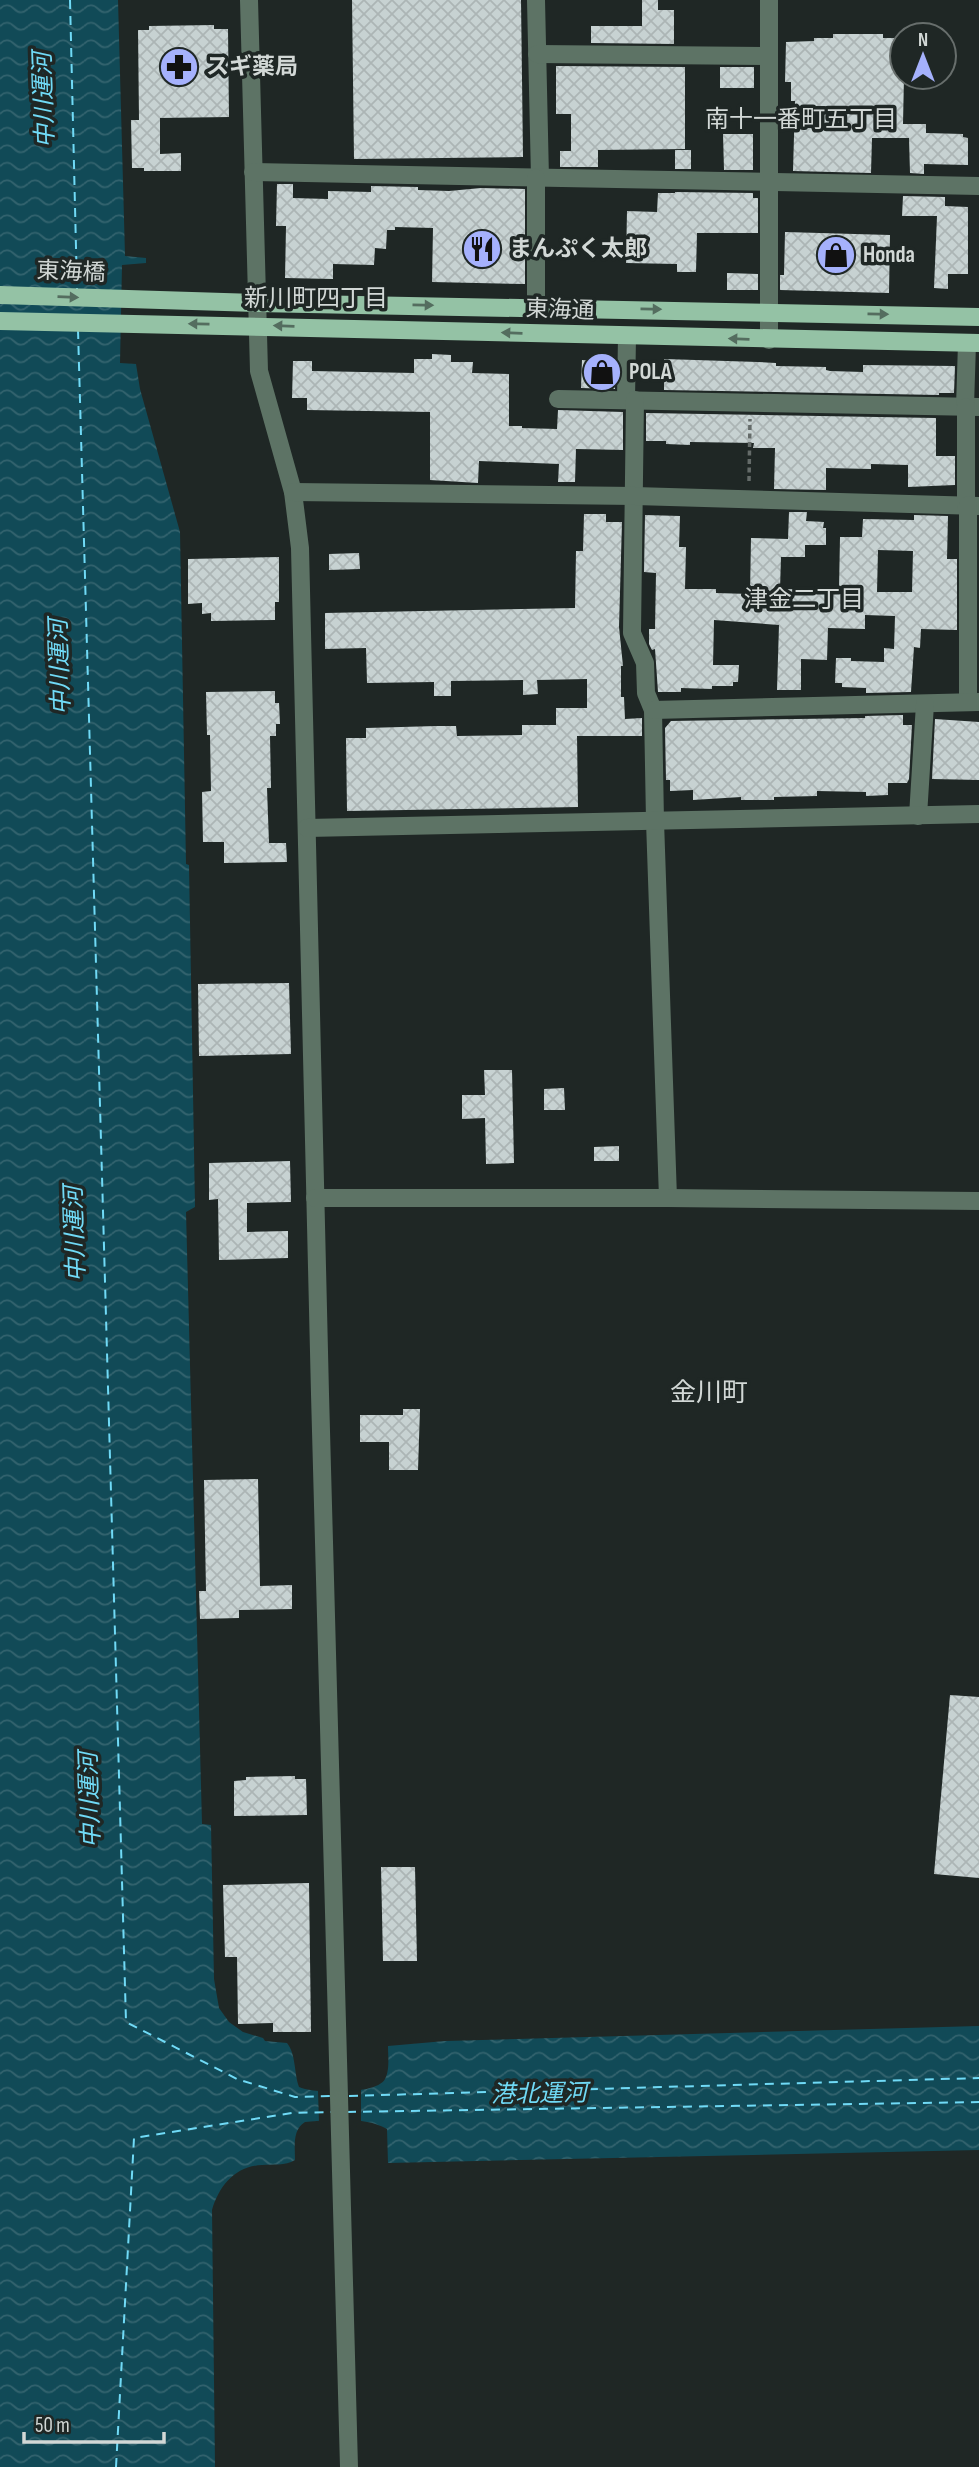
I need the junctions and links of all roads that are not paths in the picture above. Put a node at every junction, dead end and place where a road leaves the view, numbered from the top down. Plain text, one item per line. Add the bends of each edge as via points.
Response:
1 (249, 0) edge
2 (536, 0) edge
3 (769, 0) edge
4 (537, 54) junction
5 (769, 56) junction
6 (254, 172) junction
7 (538, 178) junction
8 (769, 183) junction
9 (979, 187) edge
10 (0, 295) edge
11 (257, 303) junction
12 (536, 307) junction
13 (769, 312) junction
14 (979, 317) edge
15 (0, 321) edge
16 (257, 326) junction
17 (628, 336) junction
18 (769, 340) junction
19 (973, 343) edge
20 (558, 399) dead end
21 (631, 400) junction
22 (970, 407) edge
23 (293, 492) junction
24 (635, 496) junction
25 (971, 506) edge
26 (973, 702) edge
27 (925, 704) junction
28 (653, 710) junction
29 (979, 814) edge
30 (918, 816) junction
31 (654, 821) junction
32 (307, 828) junction
33 (315, 1198) junction
34 (668, 1198) junction
35 (979, 1201) edge
36 (349, 2467) edge

1 - 6 street
2 - 4 street
3 - 5 street
4 - 5 street
4 - 7 street
5 - 8 street
6 - 7 street
6 - 11 street
7 - 8 street
7 - 12 street
8 - 9 street
8 - 13 street
10 -> 11 main road, 東海橋
11 -> 12 main road, 東海橋
11 - 16 street
12 -> 13 main road, 東海橋
13 -> 14 main road, 東海橋
13 - 18 street
16 -> 15 main road, 東海通
17 -> 16 main road, 東海通
16 - 23 street via 259,372
18 -> 17 main road, 東海通
17 - 21 street
18 - 19 main road, 東海通
19 - 22 street
20 - 21 street
21 - 22 street
21 - 24 street
22 - 25 street
23 - 24 street
23 - 32 street via 300,548
24 - 25 street
24 - 28 street via 632,633 645,663 646,693
25 - 26 street
26 - 27 street
27 - 28 street
27 - 30 street
28 - 31 street
29 - 30 street
30 - 31 street
31 - 32 street
31 - 34 street
32 - 33 street
33 - 34 street
33 - 36 street
34 - 35 street

